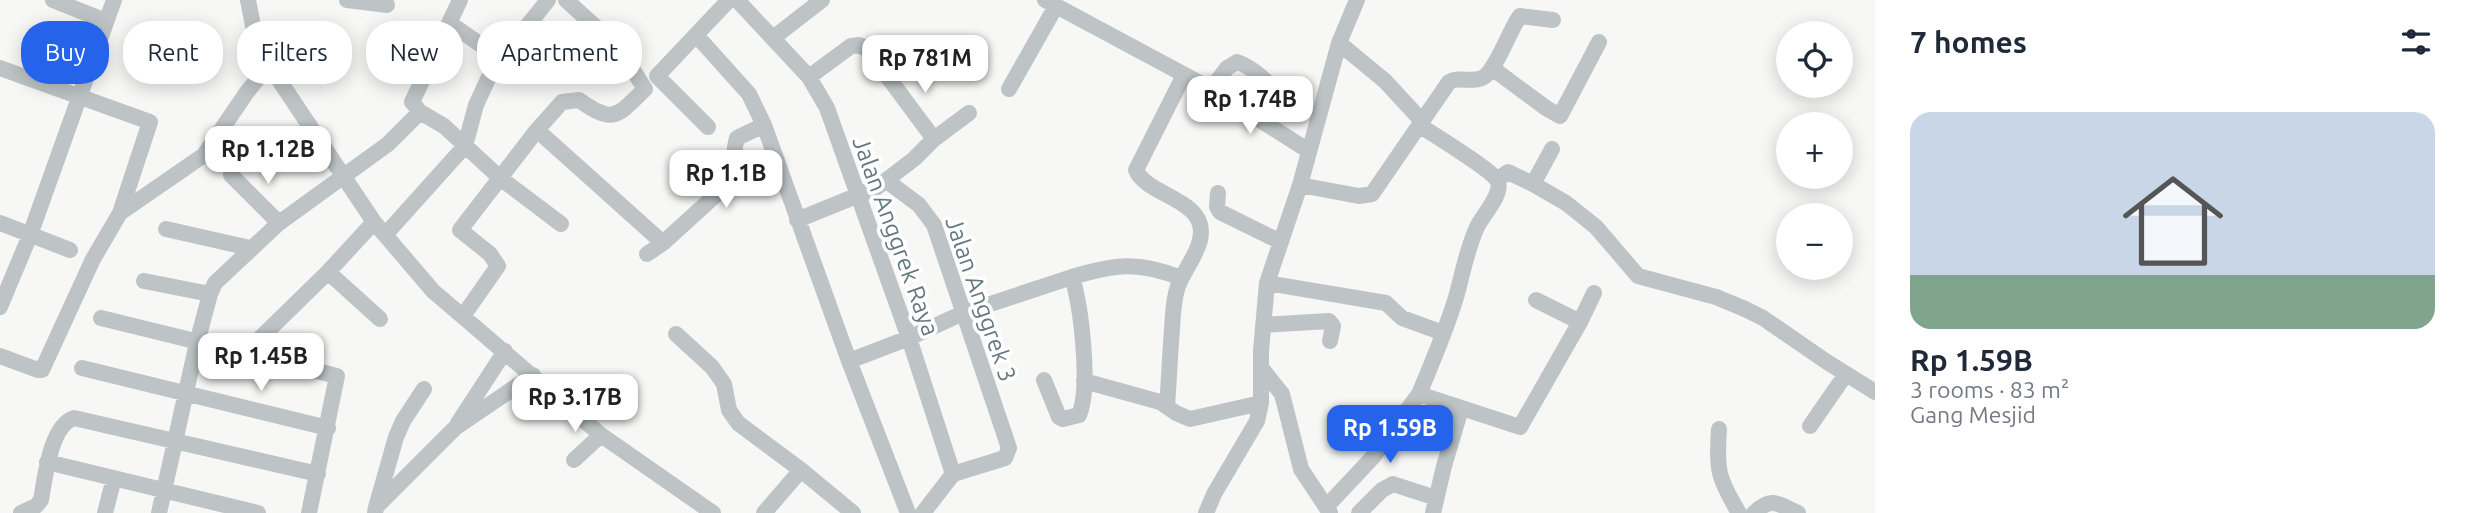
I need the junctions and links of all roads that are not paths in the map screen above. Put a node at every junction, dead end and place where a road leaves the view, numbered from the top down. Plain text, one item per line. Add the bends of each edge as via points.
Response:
1 (53, 0) edge
2 (114, 0) edge
3 (248, 0) edge
4 (346, 0) edge
5 (460, 0) edge
6 (548, 0) edge
7 (566, 0) edge
8 (729, 0) edge
9 (737, 0) edge
10 (822, 0) edge
11 (1354, 1) edge
12 (1051, 3) edge
13 (387, 5) dead end
14 (1553, 20) dead end
15 (106, 21) joint
16 (252, 21) edge
17 (452, 21) edge
18 (531, 21) edge
19 (696, 35) junction
20 (772, 38) junction
21 (1599, 42) dead end
22 (1339, 43) junction
23 (1492, 68) junction
24 (2, 74) edge
25 (1184, 75) junction
26 (809, 77) junction
27 (85, 84) edge
28 (254, 84) edge
29 (282, 84) edge
30 (420, 84) edge
31 (487, 84) edge
32 (1009, 89) dead end
33 (1211, 89) junction
34 (1281, 97) dead end
35 (80, 99) junction
36 (420, 112) junction
37 (969, 113) dead end
38 (1420, 123) junction
39 (764, 125) junction
40 (708, 127) dead end
41 (537, 130) junction
42 (934, 139) junction
43 (465, 146) junction
44 (1552, 149) dead end
45 (1309, 151) junction
46 (231, 175) dead end
47 (344, 176) junction
48 (500, 178) junction
49 (1497, 180) junction
50 (887, 181) junction
51 (1533, 184) junction
52 (1300, 185) junction
53 (1217, 193) dead end
54 (857, 197) junction
55 (120, 213) junction
56 (797, 220) junction
57 (0, 223) edge
58 (279, 223) junction
59 (561, 224) dead end
60 (166, 229) dead end
61 (379, 229) junction
62 (30, 235) junction
63 (1281, 242) junction
64 (663, 243) junction
65 (250, 248) junction
66 (70, 250) dead end
67 (647, 254) dead end
68 (328, 272) junction
69 (1072, 277) junction
70 (1181, 278) junction
71 (144, 281) dead end
72 (1267, 283) junction
73 (1594, 293) dead end
74 (209, 295) junction
75 (1536, 300) dead end
76 (0, 307) edge
77 (963, 313) junction
78 (463, 316) junction
79 (101, 317) dead end
80 (380, 319) dead end
81 (1580, 322) junction
82 (1263, 325) junction
83 (1443, 333) junction
84 (676, 334) dead end
85 (909, 338) junction
86 (1330, 341) dead end
87 (197, 343) junction
88 (505, 351) junction
89 (245, 353) junction
90 (0, 356) edge
91 (849, 361) junction
92 (82, 368) dead end
93 (1263, 370) junction
94 (1846, 374) junction
95 (533, 375) junction
96 (1044, 380) dead end
97 (1084, 381) junction
98 (424, 389) dead end
99 (1875, 392) edge
100 (186, 394) junction
101 (1419, 394) junction
102 (1261, 403) junction
103 (1167, 406) junction
104 (1461, 409) junction
105 (1810, 426) dead end
106 (328, 428) junction
107 (455, 428) junction
108 (1718, 429) dead end
109 (601, 435) junction
110 (174, 442) junction
111 (575, 460) dead end
112 (47, 462) junction
113 (801, 470) junction
114 (318, 474) junction
115 (953, 474) junction
116 (114, 478) junction
117 (164, 491) junction
118 (1435, 505) edge
119 (692, 508) edge
120 (1328, 509) edge
121 (375, 510) edge
122 (21, 513) edge
123 (104, 513) edge
124 (159, 513) edge
125 (258, 513) edge
126 (309, 513) edge
127 (713, 513) edge
128 (764, 513) edge
129 (853, 513) edge
130 (908, 513) edge
131 (923, 513) edge
132 (1206, 513) edge
133 (1359, 513) edge
134 (1740, 513) edge
135 (1754, 513) edge
136 (1798, 513) edge

1 - 15 street
2 - 15 street
3 - 16 street
4 - 13 street
5 - 17 street
6 - 18 street
7 - 41 street via 619,48 645,89 624,110 609,116 599,115 579,100 562,102
8 - 19 street
9 - 20 street, Jalan Anggrek Raya
10 - 20 street
11 - 22 street
12 - 25 street
12 - 32 street
14 - 23 street via 1520,16
19 - 39 street via 749,94
19 - 40 street via 657,76
20 - 26 street, Jalan Anggrek Raya
21 - 23 street via 1560,116
22 - 38 street via 1385,81
22 - 45 street
23 - 38 street via 1480,79 1454,78
24 - 35 street
25 - 33 street
25 - 70 street via 1136,170 1196,216 1200,240
26 - 42 street via 859,45 867,49
26 - 54 street, Jalan Anggrek Raya via 827,108
27 - 35 street
28 - 55 street via 204,155
29 - 47 street
30 - 36 street via 412,102
31 - 43 street
33 - 34 street via 1237,62
33 - 45 street
35 - 55 street via 150,124
35 - 62 street
36 - 43 street
36 - 47 street via 388,144
37 - 42 street
38 - 49 street
38 - 52 street via 1372,194 1359,196
39 - 56 street
39 - 64 street via 737,138 730,182
41 - 48 street
41 - 64 street
42 - 50 street
43 - 48 street
43 - 61 street
44 - 51 street
45 - 52 street
46 - 58 street
47 - 58 street
47 - 61 street
48 - 59 street
48 - 78 street via 460,230 498,266
49 - 51 street via 1508,172
49 - 83 street via 1499,191 1467,252
50 - 54 street
50 - 77 street, Jalan Anggrek 3 via 934,225
51 - 94 street via 1596,226 1638,276 1745,309
52 - 63 street
53 - 63 street via 1220,212
54 - 56 street
54 - 85 street, Jalan Anggrek Raya
55 - 90 street via 93,259 43,369
56 - 91 street
57 - 62 street
58 - 65 street
60 - 65 street
61 - 68 street
61 - 78 street via 433,291
62 - 66 street
62 - 76 street
63 - 72 street
64 - 67 street
65 - 74 street via 219,278
68 - 80 street
68 - 89 street
69 - 70 street via 1126,265
69 - 77 street
69 - 97 street via 1083,330
70 - 103 street via 1174,301
71 - 74 street
72 - 82 street
72 - 83 street via 1386,303 1402,318
73 - 81 street
74 - 87 street
75 - 81 street
77 - 85 street
77 - 115 street, Jalan Anggrek 3 via 1009,448 1005,458
78 - 88 street
79 - 87 street
81 - 104 street via 1522,426
82 - 86 street via 1329,321 1333,326
82 - 93 street
83 - 101 street
84 - 113 street via 712,366 738,423
85 - 91 street
85 - 115 street, Jalan Anggrek Raya
87 - 89 street
87 - 100 street
88 - 95 street
88 - 107 street
89 - 106 street via 337,376
91 - 130 street
92 - 100 street
93 - 102 street
93 - 120 street via 1283,394 1301,470
94 - 99 street
94 - 105 street
95 - 107 street
95 - 109 street
96 - 97 street via 1055,411 1063,419 1081,412
97 - 103 street
98 - 121 street via 396,437
100 - 106 street
100 - 110 street
101 - 104 street
101 - 120 street
102 - 103 street via 1191,419
102 - 132 street via 1257,421
104 - 118 street
106 - 114 street
107 - 121 street
108 - 134 street via 1716,464
109 - 111 street
109 - 119 street
110 - 112 street via 74,418 63,426
110 - 114 street
110 - 117 street
112 - 116 street
112 - 122 street via 41,500
113 - 128 street
113 - 129 street
114 - 126 street
115 - 131 street
116 - 117 street
116 - 123 street
117 - 124 street
117 - 125 street
118 - 133 street via 1393,484
119 - 127 street
135 - 136 street via 1770,502

